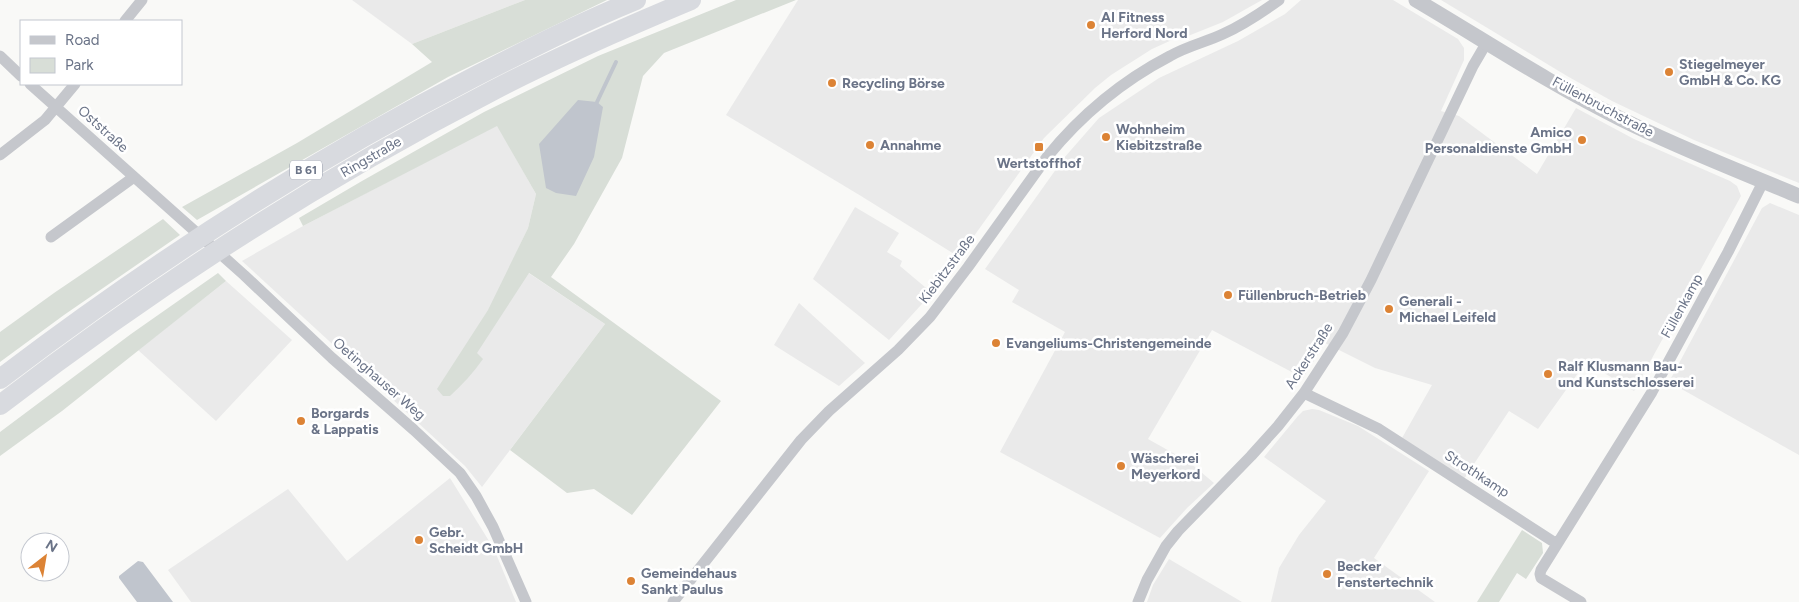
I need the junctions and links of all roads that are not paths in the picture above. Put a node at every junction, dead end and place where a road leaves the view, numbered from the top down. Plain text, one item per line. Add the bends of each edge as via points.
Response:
1 (142, 0) edge
2 (636, 0) edge
3 (691, 0) edge
4 (1279, 0) edge
5 (1416, 0) edge
6 (126, 20) edge
7 (1487, 42) junction
8 (0, 56) edge
9 (20, 75) edge
10 (31, 85) edge
11 (74, 85) edge
12 (56, 107) junction
13 (0, 155) edge
14 (134, 177) junction
15 (1763, 182) junction
16 (1799, 196) edge
17 (171, 210) joint
18 (51, 237) dead end
19 (0, 379) edge
20 (1304, 393) junction
21 (0, 405) edge
22 (1557, 544) junction
23 (526, 602) edge
24 (673, 602) edge
25 (1138, 602) edge
26 (1581, 602) edge

1 - 6 street
2 - 19 highway, Ringstraße / B 61 via 532,47 438,95 297,175 163,262
3 - 21 highway, Ringstraße / B 61 via 503,85 368,158 234,239 96,333
4 - 24 street, Kiebitzstraße via 1223,34 1187,47 1134,76 1068,132 930,317 801,440
5 - 7 street, Füllenbruchstraße
7 - 15 street, Füllenbruchstraße via 1620,118
7 - 20 street, Ackerstraße via 1364,293
8 - 9 street
10 - 12 street, Oststraße
11 - 12 street
12 - 13 street via 29,134
12 - 14 street, Oststraße
14 - 17 street, Oststraße
14 - 18 street
15 - 16 street, Füllenbruchstraße
15 - 22 street, Füllenkamp via 1652,392
17 - 23 street, Oetinghauser Weg via 460,473 493,526
20 - 22 street, Strothkamp via 1379,429
20 - 25 street, Ackerstraße via 1251,456 1166,546
22 - 26 street via 1540,574

